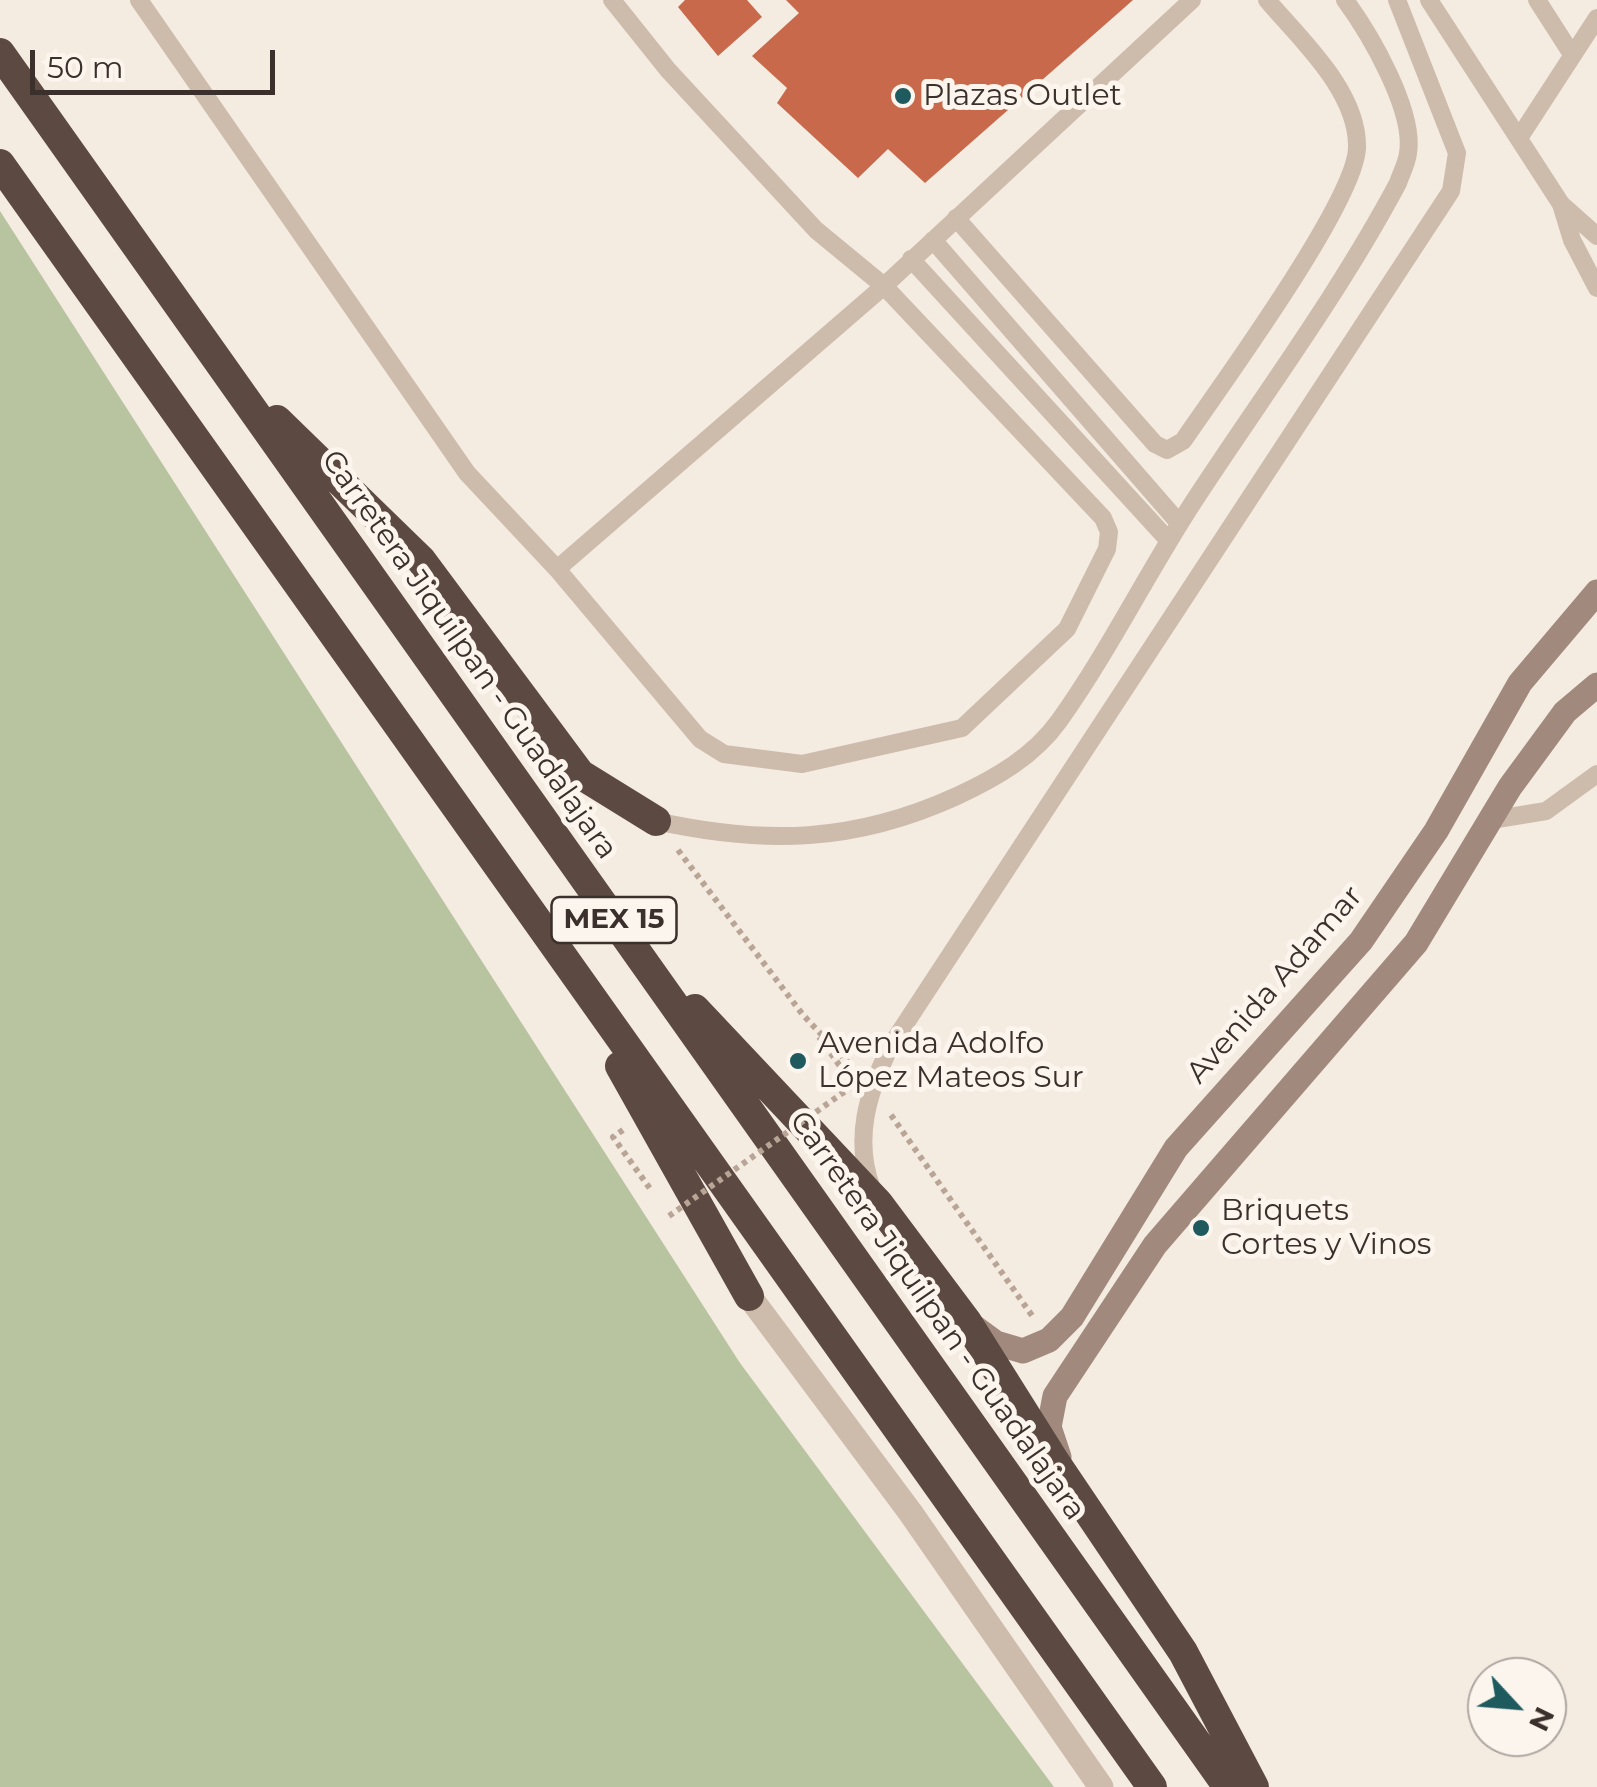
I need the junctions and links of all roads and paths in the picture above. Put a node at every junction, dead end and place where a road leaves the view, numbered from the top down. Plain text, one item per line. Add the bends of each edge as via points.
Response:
1 (139, 0) edge
2 (612, 0) edge
3 (1192, 0) edge
4 (1266, 0) edge
5 (1346, 0) edge
6 (1397, 0) edge
7 (1429, 0) edge
8 (1537, 0) edge
9 (1597, 18) edge
10 (0, 53) edge
11 (1571, 54) junction
12 (1519, 138) junction
13 (0, 164) edge
14 (1561, 204) junction
15 (956, 218) junction
16 (1597, 236) edge
17 (933, 240) junction
18 (911, 259) junction
19 (884, 286) junction
20 (1597, 288) edge
21 (224, 370) junction
22 (1180, 523) junction
23 (1169, 541) junction
24 (557, 570) junction
25 (1597, 592) edge
26 (1597, 685) edge
27 (1597, 774) edge
28 (1491, 820) junction
29 (656, 822) junction
30 (618, 926) junction
31 (543, 928) junction
32 (803, 1015) junction
33 (871, 1086) junction
34 (878, 1203) junction
35 (668, 1216) dead end
36 (1128, 1225) junction
37 (1154, 1245) junction
38 (749, 1296) joint
39 (967, 1322) junction
40 (1049, 1340) junction
41 (1064, 1476) junction
42 (1101, 1787) edge
43 (1152, 1787) edge
44 (1228, 1787) edge
45 (1254, 1787) edge

1 - 24 lane via 467,473
2 - 19 lane via 816,230
3 - 15 lane
4 - 15 lane via 1350,110 1358,148 1340,204 1183,441 1168,450 1156,444
5 - 22 lane via 1405,114 1409,151 1383,211
6 - 33 lane via 1457,153 1450,191 890,1047
7 - 12 lane
8 - 11 lane
9 - 11 lane
10 - 21 highway, Carretera Jiquilpan - Guadalajara / MEX 15
11 - 12 lane
12 - 14 lane
13 - 31 highway, MEX 15
14 - 16 lane
14 - 20 lane
15 - 17 lane
17 - 18 lane
17 - 22 lane
18 - 19 lane
18 - 23 lane
19 - 24 lane
19 - 24 lane via 1103,518 1109,532 1107,550 1067,630 992,702 962,728 819,761 773,763 724,754 700,739
21 - 29 highway via 421,560 580,774
21 - 30 highway, Carretera Jiquilpan - Guadalajara / MEX 15
22 - 23 lane
23 - 29 lane via 1058,722 1028,755 990,781 918,816 798,838 715,834
25 - 36 street, Avenida Adamar via 1520,683 1382,912 1176,1148
26 - 28 street via 1564,712
27 - 28 lane via 1546,811
28 - 37 street via 1416,943
29 - 32 path
30 - 34 highway
30 - 44 highway, Carretera Jiquilpan - Guadalajara / MEX 15
31 - 38 highway
31 - 43 highway, MEX 15
32 - 33 path
32 - 35 path, bridge via 854,1085
33 - 34 lane via 862,1136
33 - 40 path
34 - 39 highway
36 - 37 street
36 - 40 street, Avenida Adamar via 1072,1317
37 - 41 street via 1056,1396 1049,1427
38 - 42 street
39 - 40 street via 1023,1352
39 - 41 highway
41 - 45 highway via 1183,1652

